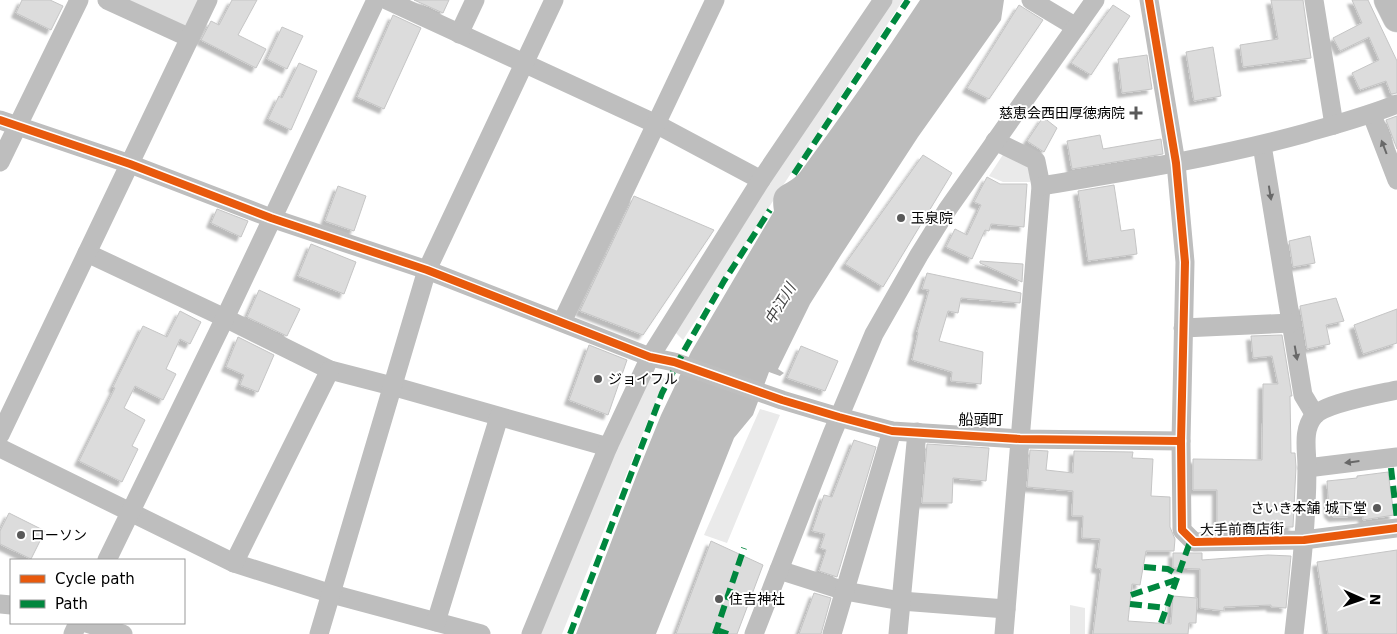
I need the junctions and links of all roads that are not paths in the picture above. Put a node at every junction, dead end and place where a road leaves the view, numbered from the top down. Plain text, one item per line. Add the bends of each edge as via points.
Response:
1 (78, 0) edge
2 (106, 0) edge
3 (208, 0) edge
4 (376, 0) edge
5 (387, 0) edge
6 (475, 0) edge
7 (554, 0) edge
8 (715, 0) edge
9 (883, 0) edge
10 (1095, 0) edge
11 (1149, 0) edge
12 (1314, 0) edge
13 (1388, 0) edge
14 (1034, 1) edge
15 (1397, 18) edge
16 (1076, 27) junction
17 (459, 34) junction
18 (190, 38) junction
19 (524, 64) junction
20 (1397, 104) edge
21 (1372, 115) junction
22 (9, 123) edge
23 (656, 124) junction
24 (1334, 125) junction
25 (995, 141) junction
26 (1262, 145) junction
27 (0, 162) edge
28 (1176, 163) junction
29 (130, 164) junction
30 (761, 180) junction
31 (1397, 180) edge
32 (1041, 186) junction
33 (271, 218) junction
34 (87, 253) junction
35 (427, 270) junction
36 (225, 318) junction
37 (562, 322) junction
38 (1290, 323) junction
39 (1183, 328) junction
40 (650, 357) junction
41 (330, 370) junction
42 (392, 386) junction
43 (1397, 390) edge
44 (1314, 415) junction
45 (499, 417) junction
46 (839, 418) junction
47 (892, 431) junction
48 (917, 432) junction
49 (0, 435) edge
50 (1020, 439) junction
51 (1181, 441) junction
52 (608, 447) junction
53 (0, 448) edge
54 (1397, 457) edge
55 (1307, 468) junction
56 (130, 512) junction
57 (1397, 528) edge
58 (1304, 540) junction
59 (107, 559) edge
60 (234, 563) junction
61 (779, 570) junction
62 (845, 591) junction
63 (332, 594) junction
64 (901, 601) junction
65 (1006, 609) junction
66 (436, 622) junction
67 (89, 624) edge
68 (123, 634) edge
69 (319, 634) edge
70 (481, 634) edge
71 (531, 634) edge
72 (754, 634) edge
73 (832, 634) edge
74 (898, 634) edge
75 (1004, 634) edge
76 (1294, 634) edge

1 - 22 street
2 - 18 street
3 - 18 street
4 - 33 street
5 - 17 street
6 - 17 street
7 - 19 street
8 - 23 street
9 - 30 street
10 - 16 street
11 - 28 street, 大手前商店街
12 - 24 street
13 - 15 highway
14 - 16 street
16 - 25 street
17 - 19 street
18 - 29 street
19 - 23 street
19 - 35 street
20 - 21 street
21 - 24 street
31 -> 21 street
22 - 27 street
22 - 29 street
23 - 30 street
23 - 37 street
24 - 26 street
25 - 32 street via 1036,161
25 - 46 street via 947,210 874,334
26 - 28 street
26 -> 38 street
28 - 32 street
28 - 39 street, 大手前商店街 via 1185,262
29 - 33 street
29 - 34 street
30 - 40 street
32 - 50 street
33 - 35 street
33 - 36 street
34 - 36 street
34 - 49 street
35 - 37 street
35 - 42 street
36 - 41 street
36 - 56 street
37 - 40 street
38 - 39 street
38 -> 44 street via 1303,395
39 - 51 street, 大手前商店街
40 - 46 street via 674,362
40 - 52 street
41 - 42 street
41 - 60 street
42 - 45 street
42 - 63 street
43 - 44 street via 1338,404
44 - 55 street via 1306,430
45 - 52 street
45 - 66 street
46 - 47 street
46 - 61 street
47 - 48 street
47 - 62 street
48 - 50 street
48 - 64 street
50 - 51 street
50 - 65 street
51 - 58 street, 大手前商店街 via 1182,530 1194,542
52 - 71 street
53 - 56 street
54 -> 55 street
55 - 58 street
56 - 59 street
56 - 60 street
57 - 58 street, 大手前商店街
58 - 76 street
60 - 63 street
61 - 62 street
61 - 72 street
62 - 64 street
62 - 73 street
63 - 66 street
63 - 69 street
64 - 65 street
64 - 74 street
65 - 75 street
66 - 70 street
67 - 68 street

